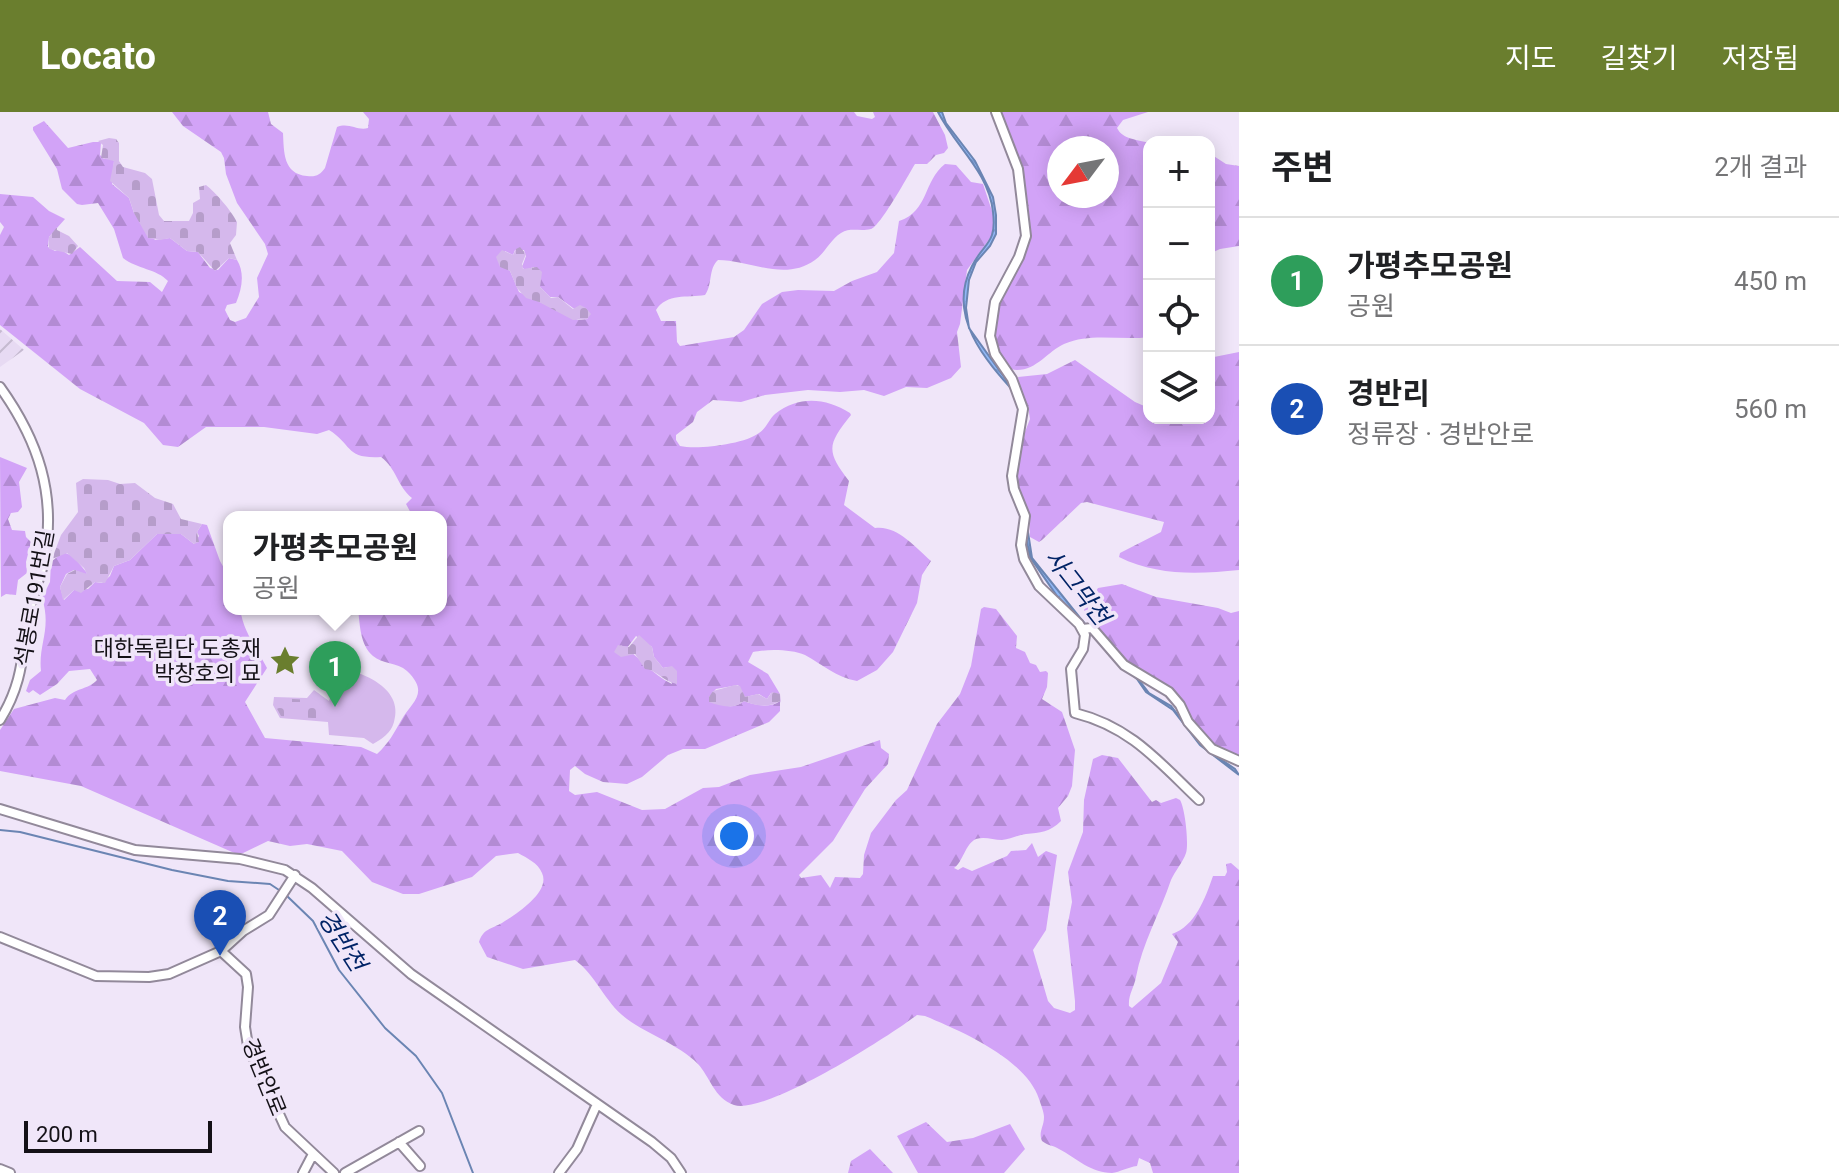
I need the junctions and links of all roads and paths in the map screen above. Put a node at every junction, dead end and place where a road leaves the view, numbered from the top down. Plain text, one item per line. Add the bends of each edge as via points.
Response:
1 (996, 112) edge
2 (0, 387) edge
3 (1086, 629) junction
4 (0, 720) edge
5 (1239, 761) edge
6 (1199, 800) dead end
7 (0, 809) edge
8 (293, 879) junction
9 (0, 937) edge
10 (221, 951) junction
11 (597, 1104) junction
12 (419, 1131) dead end
13 (399, 1142) junction
14 (313, 1154) junction
15 (420, 1166) dead end
16 (0, 1169) edge
17 (10, 1173) edge
18 (303, 1173) edge
19 (334, 1173) edge
20 (345, 1173) edge
21 (559, 1173) edge
22 (681, 1173) edge

1 - 3 street via 1018,169 1026,230 1022,250 995,302 990,336 1023,409 1012,476 1025,516 1022,554 1039,586
2 - 4 street, 석봉로191번길 via 39,458 47,514 45,558 31,604 24,663 15,695
3 - 5 street via 1124,665 1169,692 1212,749
3 - 6 street via 1071,669 1075,713 1107,722 1132,738
7 - 8 street via 135,850 240,859 275,866
8 - 10 street via 277,907
8 - 11 street via 327,901 411,974
9 - 10 street via 107,977 169,974
10 - 14 street, 경반안로 via 248,980 245,1027 251,1054 285,1127
11 - 21 street via 576,1152
11 - 22 street via 665,1153
12 - 13 street
13 - 15 street
13 - 20 street
14 - 18 street
14 - 19 street, 경반안로
16 - 17 street

